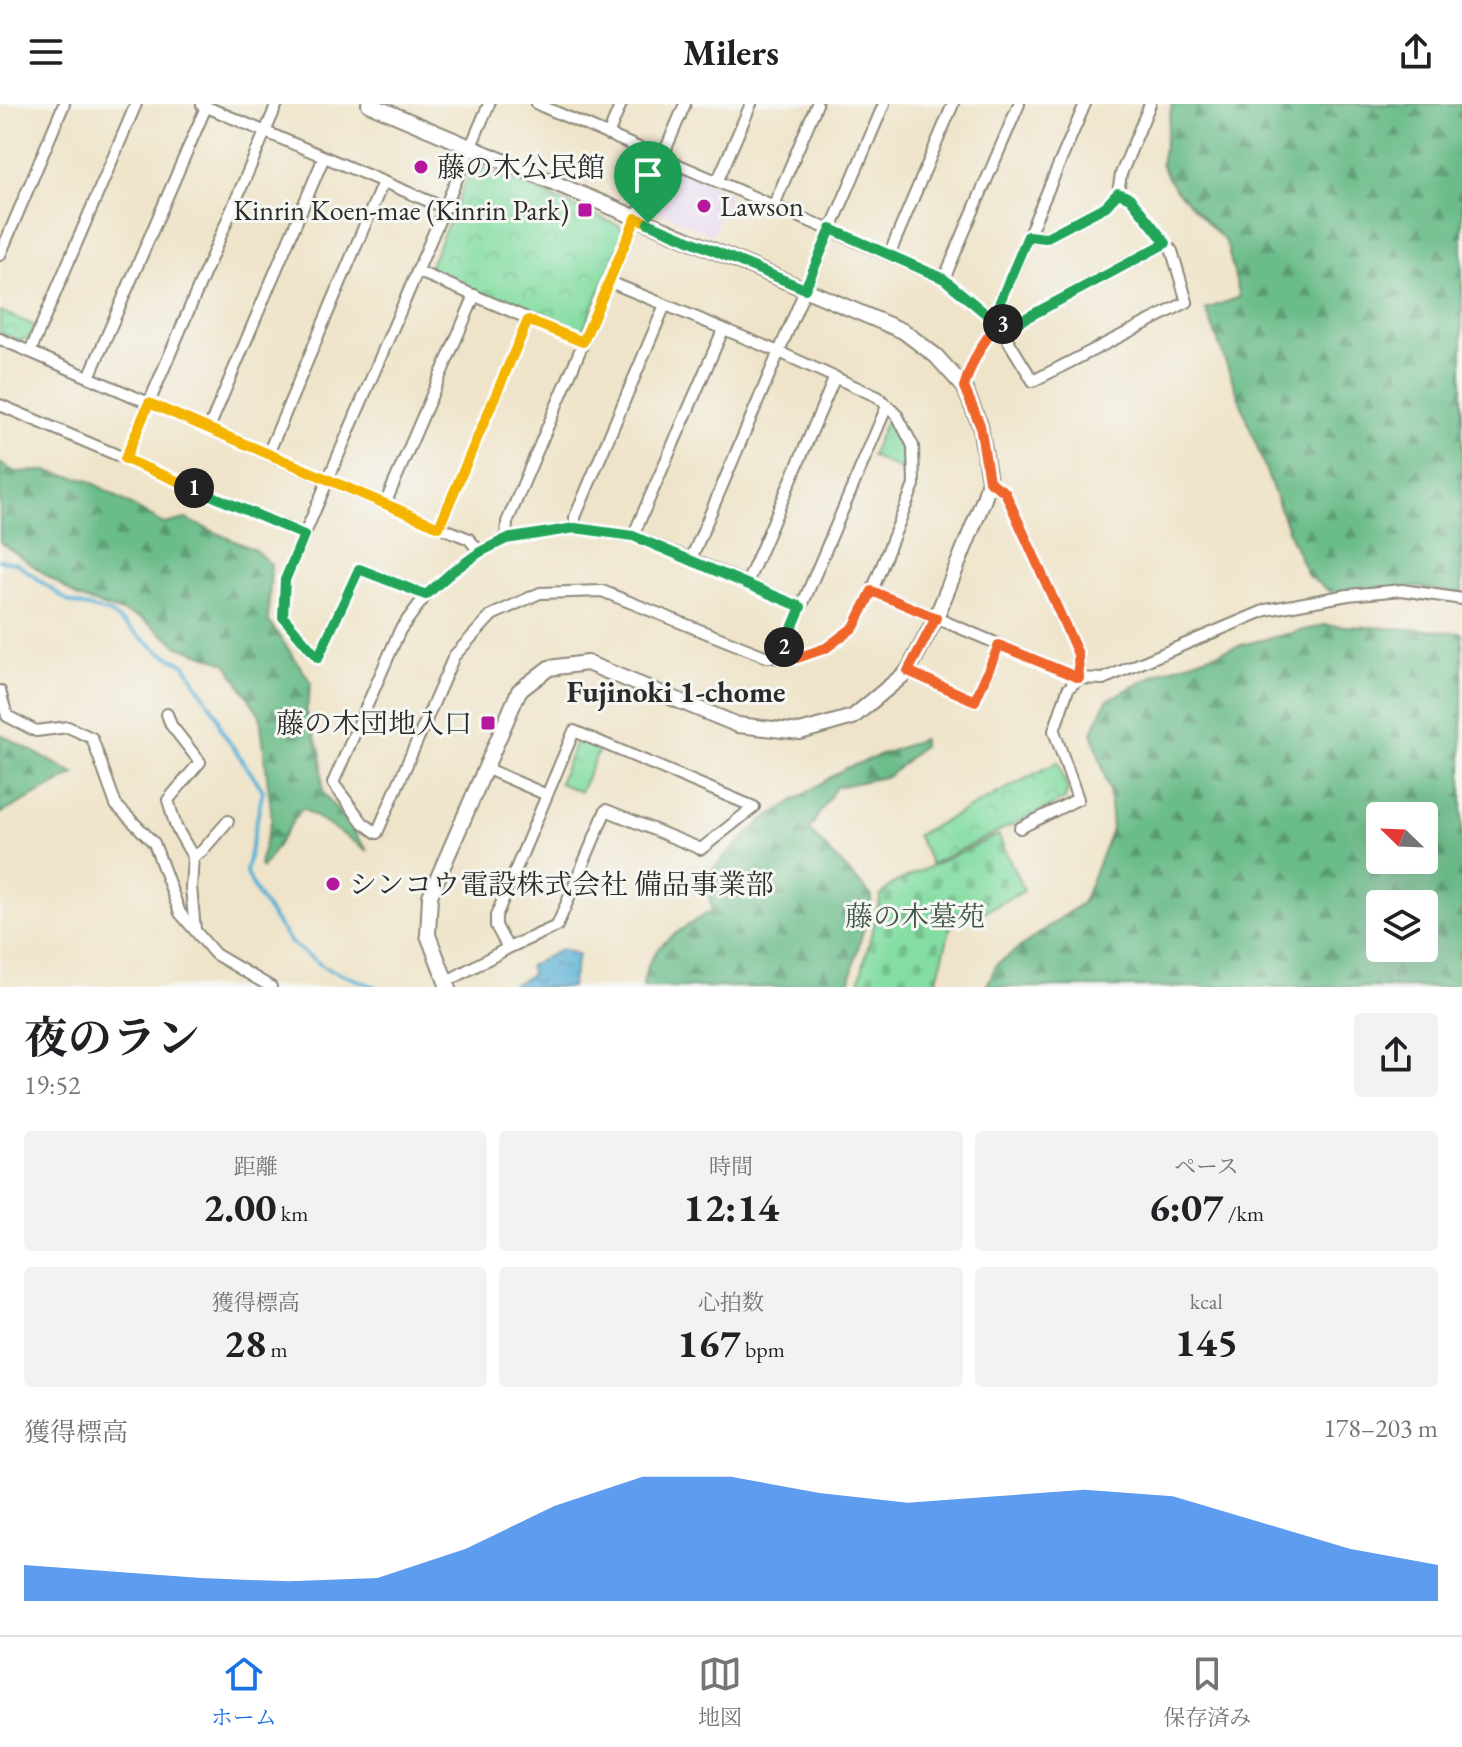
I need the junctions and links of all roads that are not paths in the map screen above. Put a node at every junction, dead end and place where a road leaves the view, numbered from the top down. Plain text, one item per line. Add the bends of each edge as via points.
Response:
1 (64, 104) edge
2 (136, 104) edge
3 (277, 104) edge
4 (369, 104) edge
5 (489, 104) edge
6 (537, 104) edge
7 (621, 104) edge
8 (685, 104) edge
9 (751, 104) edge
10 (817, 104) edge
11 (884, 104) edge
12 (953, 104) edge
13 (1019, 104) edge
14 (1085, 104) edge
15 (1150, 104) edge
16 (203, 105) edge
17 (553, 107) edge
18 (265, 131) junction
19 (608, 135) junction
20 (470, 147) junction
21 (324, 157) junction
22 (662, 157) junction
23 (718, 180) junction
24 (383, 182) junction
25 (1118, 193) junction
26 (774, 205) junction
27 (445, 208) junction
28 (636, 218) junction
29 (831, 229) junction
30 (1028, 236) junction
31 (1166, 243) junction
32 (0, 255) edge
33 (889, 255) junction
34 (417, 271) junction
35 (944, 279) junction
36 (610, 282) junction
37 (805, 289) junction
38 (475, 295) junction
39 (665, 305) junction
40 (528, 320) junction
41 (998, 324) junction
42 (723, 330) junction
43 (0, 339) edge
44 (583, 342) junction
45 (30, 352) junction
46 (779, 352) junction
47 (89, 377) junction
48 (835, 377) junction
49 (964, 387) junction
50 (149, 403) junction
51 (0, 405) edge
52 (887, 406) junction
53 (209, 428) junction
54 (268, 454) junction
55 (125, 459) junction
56 (328, 480) junction
57 (989, 481) junction
58 (385, 504) junction
59 (439, 527) junction
60 (575, 528) junction
61 (304, 535) junction
62 (633, 536) junction
63 (506, 539) junction
64 (480, 552) junction
65 (691, 559) junction
66 (747, 583) junction
67 (872, 591) junction
68 (426, 595) junction
69 (1462, 599) edge
70 (801, 607) junction
71 (936, 618) junction
72 (999, 645) junction
73 (780, 657) junction
74 (908, 671) junction
75 (1079, 678) junction
76 (0, 691) edge
77 (167, 714) dead end
78 (485, 768) junction
79 (547, 795) junction
80 (228, 821) dead end
81 (1020, 828) dead end
82 (193, 857) junction
83 (195, 930) junction
84 (508, 948) junction
85 (447, 985) edge
86 (271, 987) edge

1 - 32 street
2 - 45 street
3 - 18 street
4 - 20 street
5 - 20 street
6 - 17 street
7 - 19 street
8 - 22 street
9 - 23 street
10 - 26 street
11 - 29 street
12 - 33 street
13 - 35 street
14 - 30 street
15 - 25 street
16 - 18 street
16 - 47 street
17 - 19 street
18 - 21 street
18 - 50 street
19 - 22 street
20 - 27 street
20 - 28 street
21 - 24 street
21 - 53 street
22 - 23 street
22 - 28 street
23 - 26 street
24 - 27 street
24 - 54 street
25 - 30 street via 1106,206 1045,238
25 - 31 street via 1130,198
26 - 29 street
27 - 34 street
28 - 36 street
28 - 37 street
29 - 33 street
29 - 37 street
30 - 41 street via 996,311
31 - 41 street via 1013,325
31 - 41 street via 1187,302 1033,381
33 - 35 street
34 - 38 street
34 - 56 street
35 - 41 street
36 - 39 street
36 - 44 street
37 - 46 street
37 - 49 street via 903,331
38 - 40 street
38 - 58 street
39 - 42 street
39 - 60 street via 575,517
40 - 44 street
40 - 59 street
41 - 49 street
42 - 46 street
42 - 62 street
43 - 45 street
44 - 63 street via 507,522
45 - 47 street
46 - 48 street
46 - 65 street
47 - 50 street
48 - 52 street
48 - 66 street
49 - 57 street via 980,425
50 - 53 street
50 - 55 street
51 - 55 street
52 - 67 street via 913,446 914,485
52 - 70 street
53 - 54 street
54 - 56 street
55 - 61 street
56 - 58 street
56 - 61 street
57 - 71 street
57 - 75 street via 1005,492 1078,654
58 - 59 street
59 - 64 street via 469,539
60 - 62 street
60 - 63 street
61 - 68 street via 285,580 283,617 318,658 359,569
62 - 65 street
63 - 64 street
64 - 68 street
65 - 66 street
66 - 70 street
67 - 71 street
67 - 73 street via 854,627 826,648 797,658
68 - 73 street via 400,630 333,783 377,833 454,656 492,615 540,593 602,591 767,657
69 - 75 street via 1402,590 1266,610 1103,679
70 - 73 street
71 - 72 street
71 - 74 street
72 - 74 street via 975,701
72 - 75 street
74 - 78 street via 853,717 800,732 738,725 587,663 549,668 519,691
75 - 81 street via 1068,689 1054,731 1078,799
76 - 83 street via 7,716 36,731 68,727 92,738 116,805 154,843 180,913
77 - 82 street via 200,762 168,800
78 - 79 street
78 - 85 street via 430,896 428,935
79 - 84 street via 496,916
79 - 84 street via 574,731 754,807 701,849 606,810 557,926
80 - 82 street
82 - 83 street
83 - 86 street via 215,954
84 - 85 street

